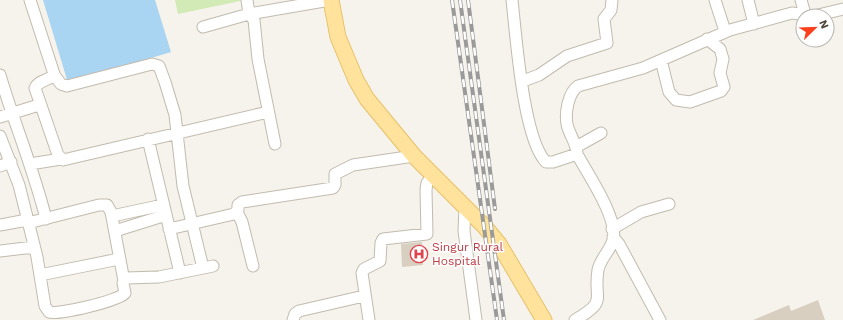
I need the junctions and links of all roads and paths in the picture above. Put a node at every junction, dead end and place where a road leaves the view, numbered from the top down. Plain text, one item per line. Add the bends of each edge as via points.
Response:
1 (30, 0) edge
2 (247, 0) edge
3 (331, 0) edge
4 (512, 0) edge
5 (612, 0) edge
6 (715, 0) edge
7 (748, 0) edge
8 (281, 5) edge
9 (795, 13) edge
10 (249, 14) junction
11 (754, 24) junction
12 (203, 27) dead end
13 (726, 31) junction
14 (707, 39) junction
15 (661, 60) junction
16 (0, 75) edge
17 (54, 75) junction
18 (523, 81) junction
19 (39, 105) junction
20 (268, 112) junction
21 (11, 114) junction
22 (0, 117) edge
23 (178, 132) junction
24 (601, 133) dead end
25 (0, 138) edge
26 (148, 139) junction
27 (274, 144) dead end
28 (577, 150) junction
29 (414, 156) junction
30 (61, 159) junction
31 (11, 162) junction
32 (30, 164) junction
33 (0, 166) edge
34 (433, 176) junction
35 (669, 204) dead end
36 (464, 208) junction
37 (164, 210) junction
38 (237, 212) junction
39 (112, 216) junction
40 (46, 219) junction
41 (27, 222) junction
42 (192, 223) junction
43 (0, 225) edge
44 (169, 229) junction
45 (114, 231) junction
46 (613, 233) junction
47 (34, 246) junction
48 (0, 252) edge
49 (119, 259) junction
50 (252, 266) dead end
51 (180, 273) junction
52 (40, 275) junction
53 (124, 280) junction
54 (364, 296) junction
55 (293, 320) edge
56 (369, 320) edge
57 (476, 320) edge
58 (544, 320) edge
59 (575, 320) edge
60 (660, 320) edge

1 - 17 street
2 - 10 street
3 - 8 street
3 - 29 main road via 338,37 356,80 381,118
4 - 18 street
5 - 18 street via 612,7 604,19 606,43 567,56 540,75
6 - 13 street
7 - 11 street
8 - 10 street
9 - 11 street
10 - 12 street
10 - 20 street via 254,20
11 - 13 street
13 - 14 street
14 - 15 street
14 - 15 street via 721,52 723,59 720,73 724,87 722,91 690,102 676,100 669,92
15 - 28 street via 643,68 574,88 569,102 567,122
16 - 21 street
17 - 19 street via 36,85
17 - 23 street via 61,84 68,86 156,64 166,82
18 - 28 street via 530,128 534,142 546,162 554,162
19 - 21 street
19 - 30 street
20 - 23 street
20 - 27 street
21 - 22 street
21 - 32 street
23 - 26 street
23 - 42 street via 182,177
24 - 28 street
25 - 31 street
26 - 30 street via 68,160
26 - 37 street
28 - 46 street via 602,196
29 - 34 main road
29 - 38 street via 353,165 335,174 333,188 242,202 238,204
30 - 32 street
31 - 33 street
31 - 41 street
32 - 40 street
34 - 36 main road
34 - 54 street via 427,183 426,190 428,233 424,236 382,240 380,261 364,269 362,273
35 - 46 street via 641,212
36 - 57 street via 464,231
36 - 58 main road via 499,244
37 - 39 street
37 - 44 street
37 - 45 street
38 - 42 street
38 - 50 street via 242,222
39 - 40 street via 109,207 103,204
39 - 45 street
40 - 41 street
41 - 43 street
41 - 47 street
42 - 44 street
42 - 51 street via 208,267
44 - 51 street
45 - 49 street
46 - 59 street via 598,268 597,304
46 - 60 street
47 - 48 street
47 - 52 street
49 - 52 street
49 - 53 street
51 - 53 street
52 - 53 street via 45,306 52,313 120,298 124,293
54 - 55 street via 299,311
54 - 56 street

